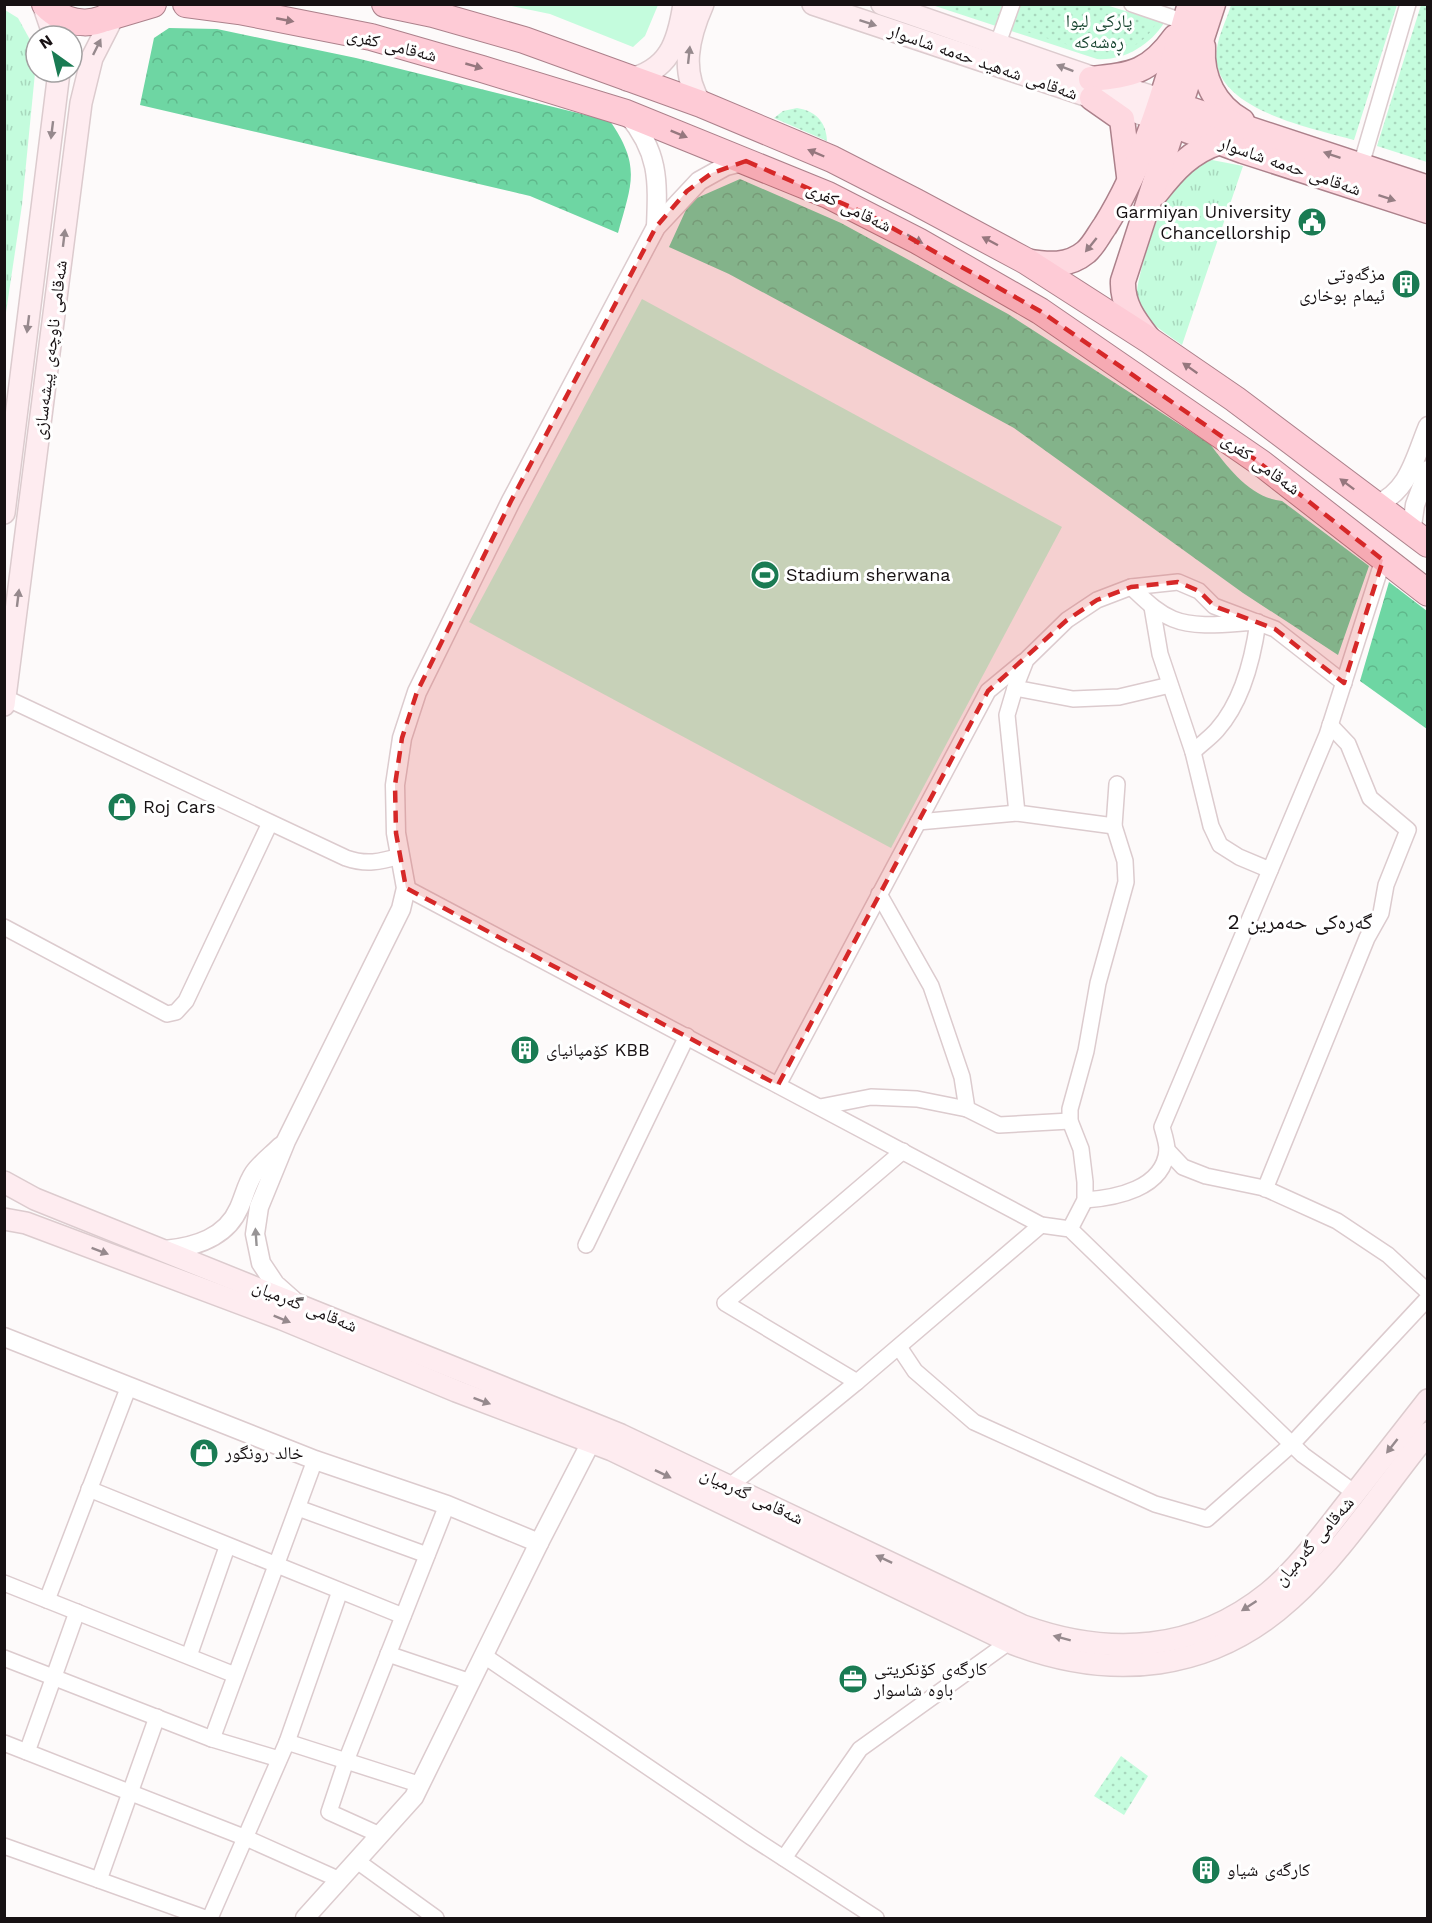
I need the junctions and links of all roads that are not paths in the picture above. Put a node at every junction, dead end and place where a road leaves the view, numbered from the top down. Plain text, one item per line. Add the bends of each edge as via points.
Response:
1 (153, 4) edge
2 (186, 4) edge
3 (385, 4) edge
4 (684, 4) edge
5 (703, 4) edge
6 (813, 4) edge
7 (882, 4) edge
8 (1012, 4) edge
9 (1132, 4) edge
10 (1213, 4) edge
11 (1408, 4) edge
12 (46, 12) edge
13 (114, 12) edge
14 (1193, 20) edge
15 (998, 43) junction
16 (627, 80) junction
17 (58, 84) edge
18 (1092, 88) junction
19 (701, 104) junction
20 (1167, 112) junction
21 (626, 113) junction
22 (1257, 129) junction
23 (1220, 142) junction
24 (746, 161) junction
25 (1361, 165) junction
26 (1129, 180) junction
27 (1428, 188) edge
28 (1149, 202) junction
29 (1428, 211) edge
30 (656, 227) junction
31 (1026, 261) junction
32 (1149, 340) junction
33 (1428, 426) edge
34 (1276, 430) junction
35 (1256, 460) junction
36 (1428, 470) edge
37 (1417, 496) edge
38 (1375, 505) junction
39 (4, 513) edge
40 (1419, 538) edge
41 (1383, 560) junction
42 (1131, 587) junction
43 (1428, 593) edge
44 (1152, 607) junction
45 (1258, 622) junction
46 (1026, 660) junction
47 (1344, 683) junction
48 (1170, 685) junction
49 (1015, 688) junction
50 (5, 700) edge
51 (1330, 725) junction
52 (1193, 752) junction
53 (1117, 784) dead end
54 (1017, 813) junction
55 (918, 822) junction
56 (270, 823) junction
57 (1114, 826) junction
58 (400, 856) junction
59 (1270, 870) junction
60 (406, 888) junction
61 (879, 894) junction
62 (4, 927) edge
63 (687, 1036) junction
64 (778, 1085) junction
65 (820, 1107) junction
66 (967, 1109) junction
67 (1070, 1121) junction
68 (286, 1141) junction
69 (1167, 1150) junction
70 (903, 1151) junction
71 (4, 1182) edge
72 (1265, 1189) junction
73 (1085, 1200) junction
74 (70, 1212) junction
75 (4, 1219) edge
76 (1041, 1225) junction
77 (1070, 1229) junction
78 (61, 1236) junction
79 (585, 1245) dead end
80 (165, 1250) junction
81 (1428, 1292) edge
82 (1428, 1298) edge
83 (296, 1302) junction
84 (4, 1337) edge
85 (899, 1347) junction
86 (448, 1364) junction
87 (857, 1382) junction
88 (439, 1384) junction
89 (129, 1386) junction
90 (1428, 1400) edge
91 (1428, 1433) edge
92 (591, 1442) junction
93 (1292, 1444) junction
94 (315, 1460) junction
95 (731, 1485) junction
96 (89, 1490) junction
97 (1355, 1493) junction
98 (447, 1505) junction
99 (298, 1508) junction
100 (539, 1543) junction
101 (227, 1546) junction
102 (427, 1555) junction
103 (276, 1567) junction
104 (4, 1583) edge
105 (340, 1592) junction
106 (47, 1600) junction
107 (77, 1612) junction
108 (403, 1616) junction
109 (1009, 1642) junction
110 (388, 1654) junction
111 (483, 1655) junction
112 (189, 1656) junction
113 (4, 1658) edge
114 (235, 1674) junction
115 (54, 1677) junction
116 (471, 1682) junction
117 (157, 1717) junction
118 (212, 1738) junction
119 (287, 1742) junction
120 (4, 1743) edge
121 (27, 1752) junction
122 (279, 1759) junction
123 (346, 1761) junction
124 (421, 1785) junction
125 (129, 1794) junction
126 (380, 1835) junction
127 (246, 1838) junction
128 (4, 1846) edge
129 (784, 1858) junction
130 (357, 1861) junction
131 (99, 1880) junction
132 (340, 1880) junction
133 (205, 1918) edge
134 (210, 1918) edge
135 (305, 1918) edge
136 (436, 1918) edge
137 (876, 1918) edge

1 - 13 highway
2 -> 21 highway, شەقامی کفری via 371,37
3 - 16 highway, شەقامی کفری via 524,40
4 - 16 main road via 671,52 663,63 642,77
19 -> 5 main road via 691,85 688,56
6 -> 18 main road, شەقامی شەهید حەمە شاسوار
7 - 15 main road, شەقامی شەهید حەمە شاسوار
8 - 15 street
9 - 14 street
10 - 14 main road
11 - 25 street
12 - 13 highway via 73,22 93,22
50 -> 13 main road, شەقامی ناوچەی پیشەسازی via 81,103 92,58
14 - 18 main road via 1140,71
14 - 20 main road
14 - 22 main road via 1212,91 1227,110
18 -> 15 main road, شەقامی شەهید حەمە شاسوار
16 - 19 highway, شەقامی کفری
17 -> 39 main road, شەقامی ناوچەی پیشەسازی
18 - 20 main road, شەقامی شەهید حەمە شاسوار
18 - 26 main road via 1122,119
31 -> 19 highway, شەقامی کفری via 840,163
20 - 22 main road, شەقامی حەمە شاسوار
20 - 23 main road, شەقامی حەمە شاسوار
20 - 26 main road
20 - 28 main road
21 -> 24 highway, شەقامی کفری
21 - 30 street via 642,133 655,165
25 -> 22 main road, شەقامی حەمە شاسوار
23 - 28 main road via 1184,161
23 -> 29 main road, شەقامی حەمە شاسوار
24 - 30 street via 726,166 699,181
24 -> 35 highway, شەقامی کفری via 871,216 1040,310
25 - 27 main road, شەقامی حەمە شاسوار
26 -> 31 main road via 1087,251 1073,260 1050,266
28 - 32 main road via 1122,291 1130,314
30 - 58 street via 511,501 417,692 397,761 394,809
31 - 32 highway, شەقامی کفری
34 -> 32 highway, شەقامی کفری
33 - 37 street
34 - 35 highway
38 -> 34 highway, شەقامی کفری
35 - 41 highway, شەقامی کفری
36 - 37 street
37 - 38 street via 1390,498
37 - 40 street
38 - 40 highway, شەقامی کفری
41 - 43 highway, شەقامی کفری
41 - 47 street
42 - 44 street
42 - 45 street via 1178,582 1199,591 1214,606
42 - 46 street via 1089,605 1067,620
44 - 45 street via 1174,619
44 - 48 street
45 - 47 street via 1275,629
45 - 52 street via 1254,651 1234,702 1218,729
46 - 49 street
46 - 55 street via 988,691
47 - 51 street
48 - 49 street via 1119,697 1073,699
48 - 52 street
49 - 54 street via 1007,715
50 - 56 street
51 - 59 street
51 - 72 street via 1348,744 1370,798 1408,830 1386,885 1381,913 1367,938
52 - 59 street via 1211,826 1220,845
53 - 57 street
54 - 55 street
54 - 57 street
55 - 61 street
56 - 58 street via 361,863
56 - 62 street via 186,1001 176,1012 167,1014
57 - 67 street via 1125,861 1126,882 1098,983
58 - 60 street
59 - 69 street via 1162,1126
60 - 63 street
60 - 68 street via 396,922
61 - 64 street
61 - 66 street via 931,986 962,1077
63 - 64 street
63 - 79 street
64 - 65 street
65 - 66 street via 871,1097 916,1099
65 - 70 street
66 - 67 street via 999,1125
67 - 73 street via 1081,1149
68 - 80 street via 254,1173 230,1223 198,1244
83 -> 68 street via 266,1272 255,1234 259,1207
69 - 72 street via 1183,1167
69 - 73 street via 1162,1167 1146,1184 1113,1198
70 - 76 street
70 - 87 street via 725,1302
71 - 74 main road, شەقامی گەرمیان
72 - 81 street via 1337,1221 1388,1255
73 - 77 street
74 - 78 main road
74 - 80 main road, شەقامی گەرمیان
75 - 78 main road, شەقامی گەرمیان
76 - 77 street
76 - 85 street
77 - 93 street
78 -> 88 main road, شەقامی گەرمیان via 282,1319
80 - 83 main road, شەقامی گەرمیان
82 - 93 street
83 - 86 main road, شەقامی گەرمیان
84 - 89 street
85 - 87 street
85 - 93 street via 915,1371 974,1422 1155,1504 1207,1519
86 - 88 main road
86 - 95 main road, شەقامی گەرمیان
87 - 95 street
88 -> 92 main road, شەقامی گەرمیان
89 - 94 street
89 - 96 street
90 -> 97 main road, شەقامی گەرمیان
91 - 109 main road, شەقامی گەرمیان via 1299,1592 1227,1643 1173,1661 1122,1666 1061,1659
92 - 100 street
92 -> 109 main road, شەقامی گەرمیان
93 - 97 street
94 - 98 street
94 - 99 street
97 -> 95 main road, شەقامی گەرمیان via 1288,1574 1248,1607 1193,1632 1125,1647 1077,1642 1023,1626
96 - 101 street
96 - 106 street
98 - 100 street
98 - 102 street
99 - 102 street
99 - 103 street
100 - 111 street
101 - 103 street
101 - 112 street
102 - 108 street
103 - 105 street
103 - 114 street
104 - 106 street
105 - 108 street
105 - 119 street
106 - 107 street
107 - 112 street
107 - 115 street
108 - 110 street
109 - 129 street via 860,1749
110 - 116 street
110 - 123 street
111 - 116 street
111 - 129 street
112 - 114 street
113 - 115 street
114 - 118 street
115 - 117 street
115 - 121 street
116 - 124 street
117 - 118 street
117 - 125 street
118 - 122 street
119 - 122 street
119 - 123 street
120 - 121 street
121 - 125 street
122 - 127 street
123 - 124 street
123 - 126 street via 329,1812
124 - 126 street
125 - 127 street
125 - 131 street
126 - 130 street
127 - 132 street
127 - 134 street
128 - 131 street
129 - 137 street
130 - 132 street
130 - 136 street
131 - 133 street
132 - 135 street

